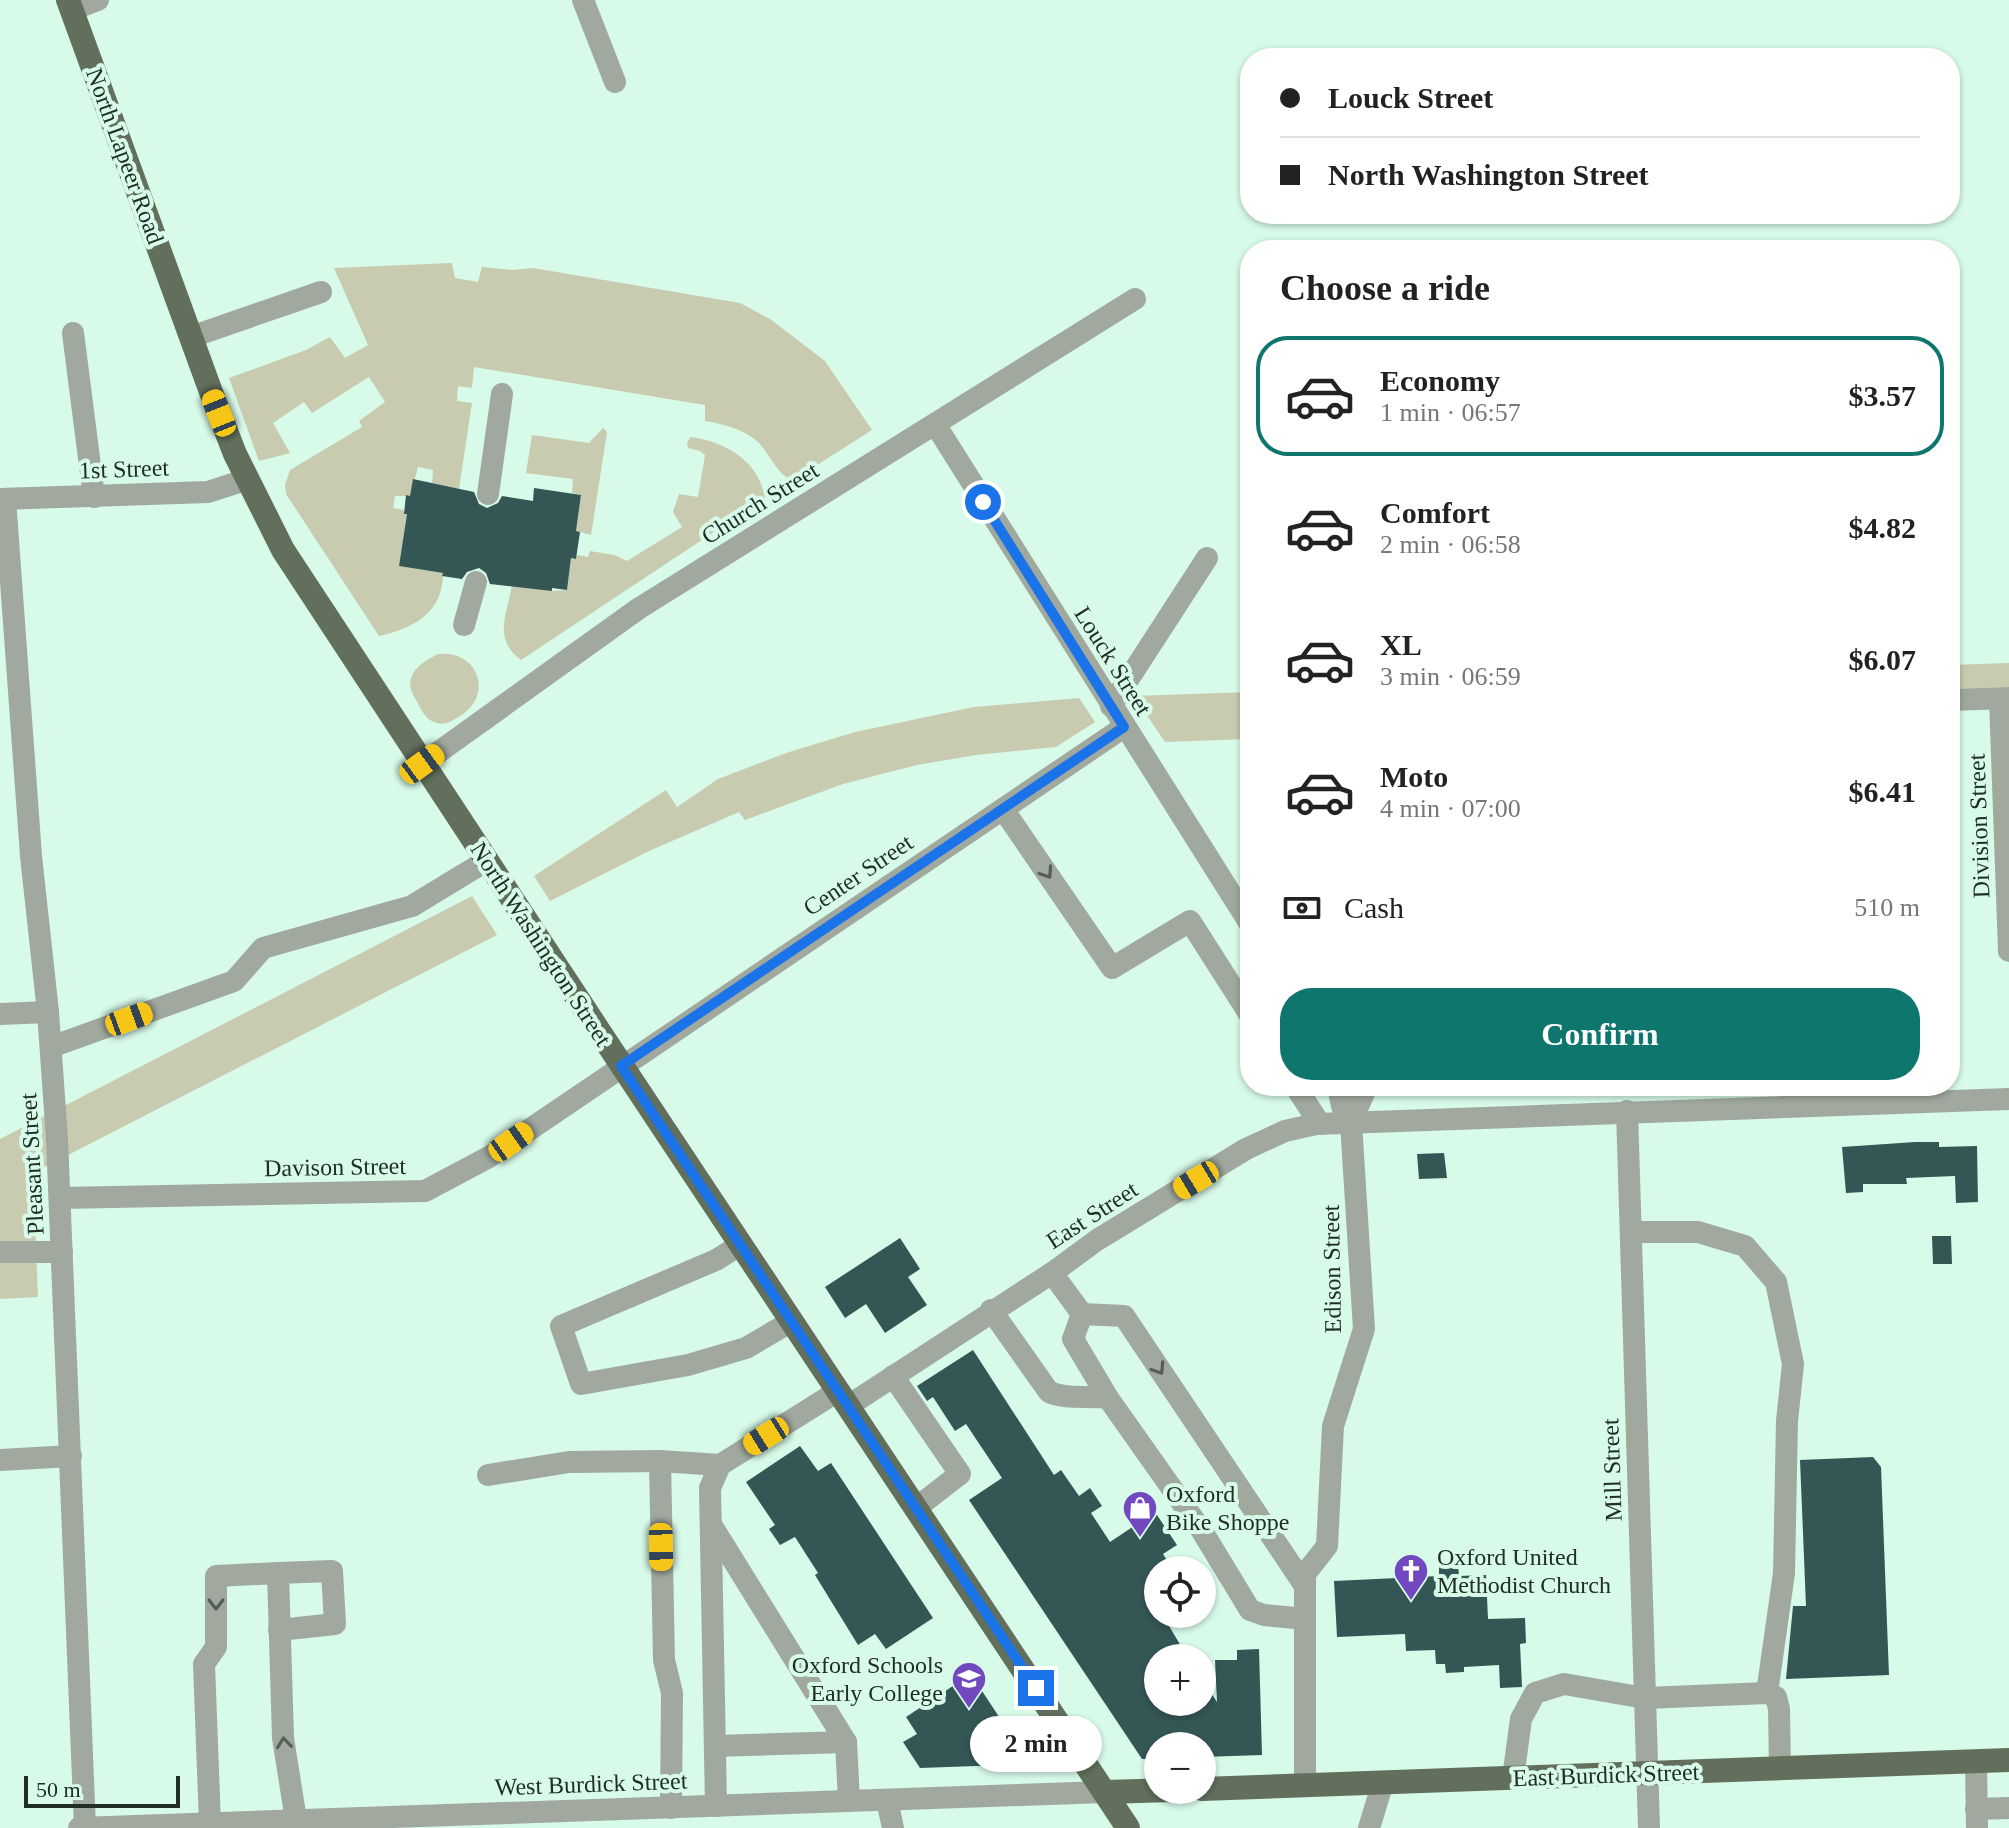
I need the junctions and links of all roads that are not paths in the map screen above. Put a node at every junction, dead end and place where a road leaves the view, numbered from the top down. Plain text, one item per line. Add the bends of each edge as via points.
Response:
1 (98, 0) edge
2 (583, 0) edge
3 (70, 5) edge
4 (615, 82) dead end
5 (321, 292) dead end
6 (1135, 299) dead end
7 (181, 311) joint
8 (73, 333) dead end
9 (191, 337) junction
10 (502, 394) dead end
11 (935, 424) junction
12 (248, 479) junction
13 (488, 494) dead end
14 (94, 497) junction
15 (2, 499) edge
16 (1207, 558) dead end
17 (476, 582) dead end
18 (464, 625) dead end
19 (2005, 699) edge
20 (1960, 700) edge
21 (1111, 706) junction
22 (1124, 727) junction
23 (422, 764) junction
24 (1003, 809) junction
25 (486, 861) junction
26 (1240, 908) edge
27 (2009, 951) edge
28 (1240, 999) edge
29 (48, 1012) junction
30 (0, 1014) edge
31 (51, 1047) junction
32 (621, 1066) junction
33 (1302, 1096) edge
34 (1340, 1096) edge
35 (1363, 1096) edge
36 (2009, 1099) edge
37 (1627, 1111) junction
38 (1351, 1123) junction
39 (1320, 1124) junction
40 (60, 1198) junction
41 (1631, 1232) junction
42 (740, 1245) junction
43 (0, 1252) edge
44 (62, 1252) junction
45 (1052, 1273) junction
46 (991, 1310) junction
47 (1082, 1314) junction
48 (792, 1321) junction
49 (893, 1376) junction
50 (1108, 1398) junction
51 (843, 1399) junction
52 (71, 1456) junction
53 (0, 1460) edge
54 (660, 1461) junction
55 (720, 1465) junction
56 (488, 1475) dead end
57 (916, 1508) junction
58 (711, 1525) junction
59 (278, 1573) junction
60 (1305, 1586) junction
61 (1305, 1619) junction
62 (279, 1630) junction
63 (1767, 1693) junction
64 (1645, 1698) junction
65 (846, 1742) junction
66 (715, 1746) junction
67 (2009, 1760) edge
68 (1976, 1761) junction
69 (1780, 1769) junction
70 (1647, 1773) junction
71 (1513, 1778) junction
72 (1383, 1782) junction
73 (1305, 1785) junction
74 (1216, 1788) edge
75 (1144, 1791) edge
76 (1105, 1792) junction
77 (887, 1800) junction
78 (849, 1801) junction
79 (716, 1806) junction
80 (671, 1808) junction
81 (2009, 1808) edge
82 (1977, 1818) edge
83 (287, 1823) edge
84 (210, 1824) junction
85 (82, 1828) edge
86 (893, 1828) edge
87 (1128, 1828) edge
88 (1369, 1828) edge
89 (1649, 1828) edge

1 - 3 street
2 - 4 street
3 - 7 main road, North Lapeer Road
5 - 9 street
6 - 11 street, Church Street
7 - 9 main road, North Washington Street
8 - 14 street
9 - 12 main road, North Washington Street
10 - 13 street
11 - 21 street, Louck Street
11 - 23 street, Church Street via 638,609
12 - 14 street, 1st Street via 208,492
12 - 23 main road, North Washington Street via 283,550
14 - 15 street, 1st Street
15 - 29 street, Pleasant Street
16 - 21 street
17 - 18 street
19 - 20 street
19 - 27 street, Division Street
21 - 22 street, Louck Street
22 - 24 street, Center Street
22 - 26 street, Louck Street
23 - 25 main road, North Washington Street
24 -> 28 street via 1112,968 1190,921
24 - 32 street, Center Street
25 - 31 street via 412,906 263,948 234,981
25 - 32 main road, North Washington Street
29 - 30 street
29 - 31 street, Pleasant Street
31 - 40 street, Pleasant Street
32 - 40 street, Davison Street via 489,1157 425,1191
32 - 42 main road, North Washington Street
33 - 39 street
34 - 38 street
35 - 38 street
36 - 37 street, East Street
37 - 38 street, East Street
37 - 41 street, Mill Street
38 - 39 street, East Street
38 - 60 street, Edison Street via 1364,1329 1333,1426 1327,1546 1305,1574
39 - 45 street, East Street via 1285,1131 1246,1149
40 - 44 street, Pleasant Street
41 - 63 street via 1698,1232 1745,1246 1776,1282 1793,1364 1784,1573
41 - 64 street, Mill Street
42 - 48 main road, North Washington Street
42 - 48 street via 561,1326 581,1384 688,1365 746,1348
43 - 44 street
44 - 52 street, Pleasant Street
45 - 46 street, East Street
45 - 47 street
46 - 49 street, East Street
46 - 50 street via 1049,1392 1065,1398
47 - 50 street via 1073,1339
47 -> 60 street via 1124,1316
48 - 51 main road, North Washington Street
49 - 51 street, East Street
49 - 57 street via 960,1474
50 - 61 street via 1202,1531 1250,1610
51 - 55 street, East Street
51 - 57 main road, North Washington Street
52 - 53 street
52 - 85 street, Pleasant Street
54 - 55 street
54 - 56 street via 569,1462
54 - 80 street via 664,1660 672,1693
55 - 58 street via 710,1488
57 - 76 main road, North Washington Street
58 - 65 street
58 - 66 street
59 - 62 street
59 - 62 street via 332,1571 335,1624
59 -> 84 street via 216,1576 216,1647 204,1664
60 - 61 street, Edison Street
61 - 73 street, Edison Street
83 -> 62 street
63 - 64 street
63 - 69 street via 1776,1697 1779,1709
64 - 70 street, Mill Street
64 - 71 street via 1564,1684 1535,1693 1521,1719
65 - 66 street
65 - 78 street
66 - 79 street
67 - 68 main road, East Burdick Street
68 - 69 main road, East Burdick Street
68 - 82 street
69 - 70 main road, East Burdick Street
70 - 71 main road, East Burdick Street
70 - 89 street, Mill Street
71 - 72 main road, East Burdick Street
72 - 73 main road, East Burdick Street
72 - 88 street
73 - 74 main road, East Burdick Street
75 - 76 main road
76 - 77 street, West Burdick Street
76 - 87 main road, North Washington Street
77 - 78 street, West Burdick Street
77 - 86 street
78 - 79 street, West Burdick Street
79 - 80 street, West Burdick Street
80 - 83 street, West Burdick Street
81 - 82 street
83 - 84 street, West Burdick Street
84 - 85 street, West Burdick Street

